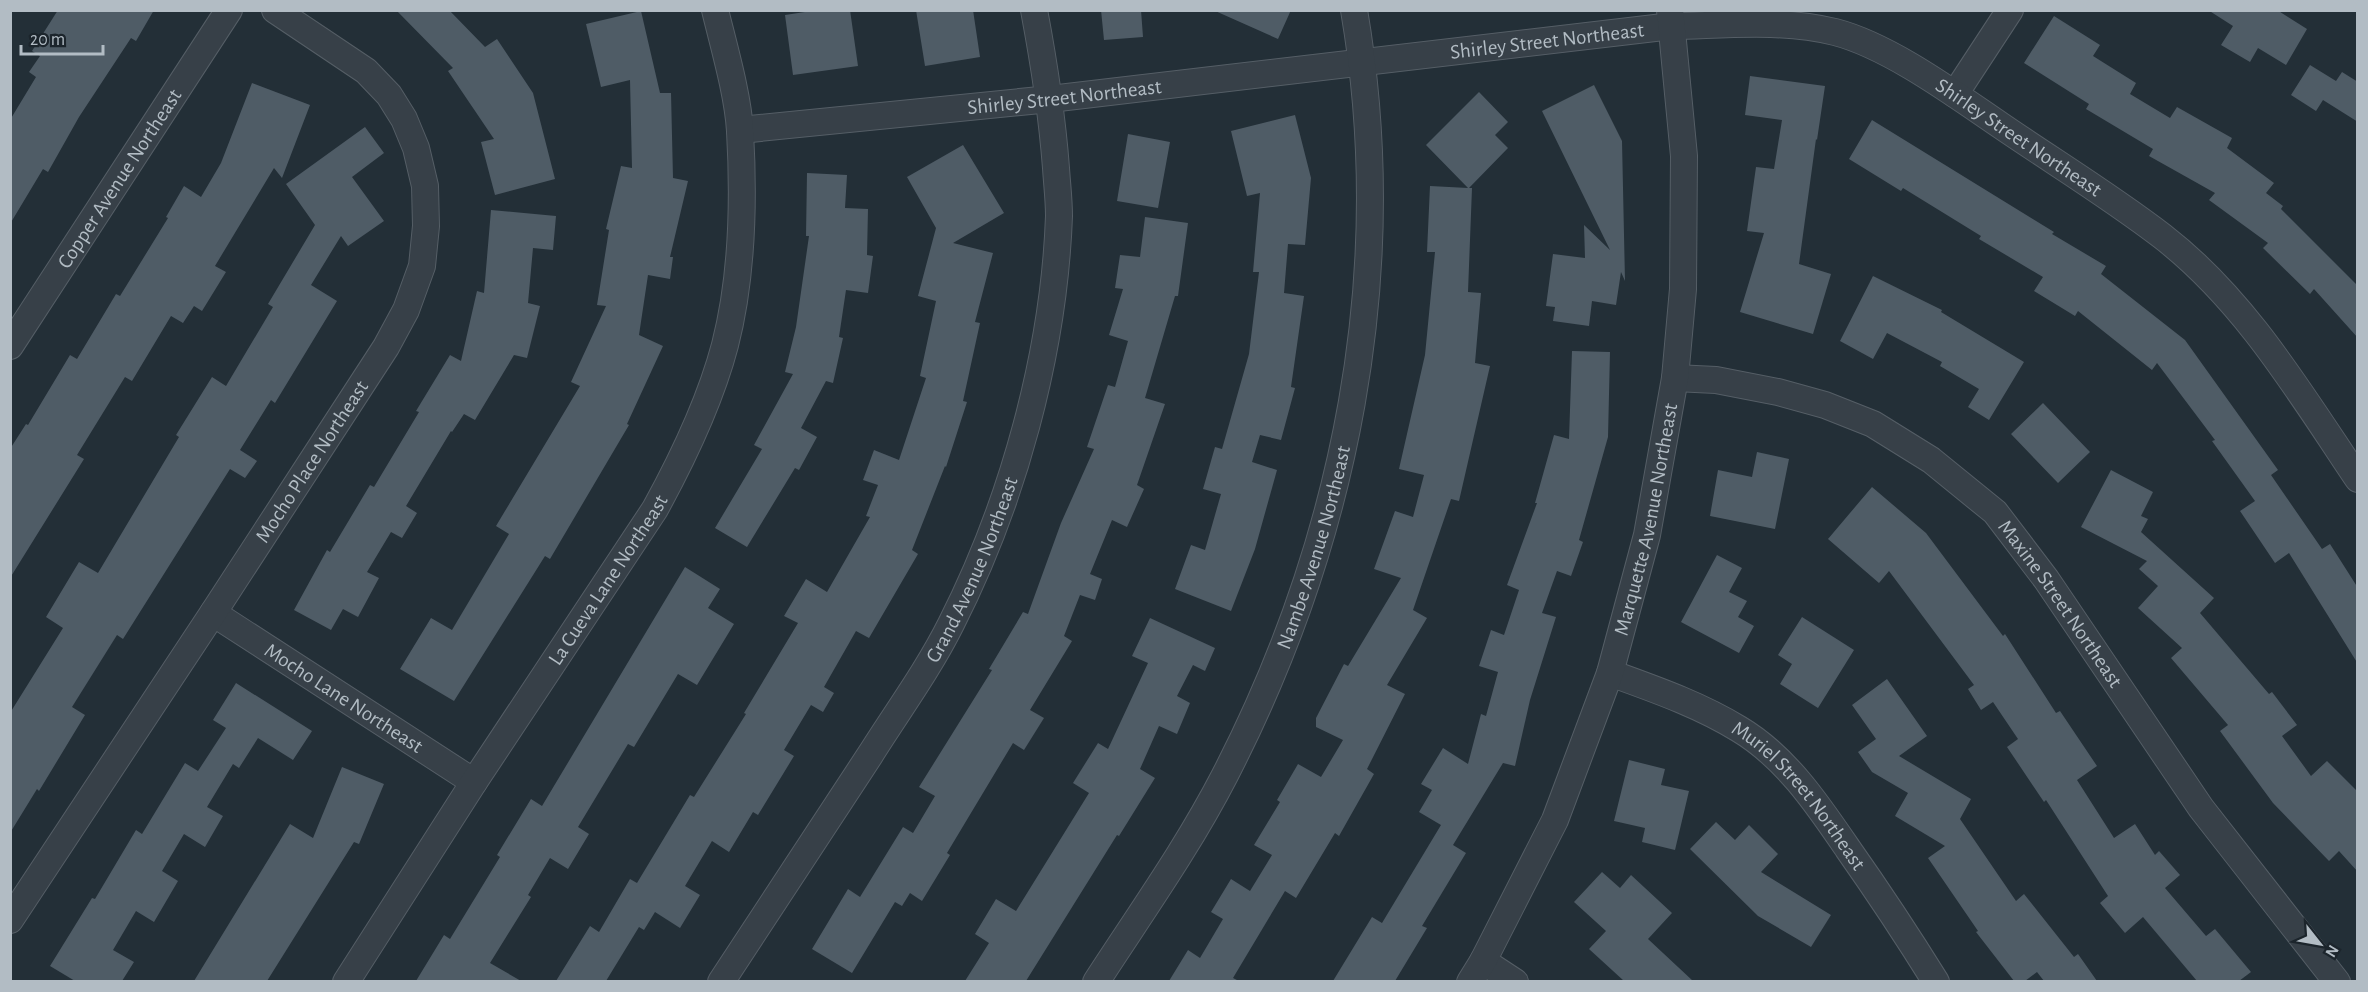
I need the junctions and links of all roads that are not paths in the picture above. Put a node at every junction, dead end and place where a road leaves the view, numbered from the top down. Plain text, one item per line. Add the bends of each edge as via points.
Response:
1 (229, 10) edge
2 (275, 10) edge
3 (715, 10) edge
4 (1034, 10) edge
5 (1354, 10) edge
6 (2010, 10) edge
7 (1671, 18) edge
8 (1362, 64) junction
9 (1955, 94) junction
10 (1050, 99) junction
11 (740, 130) junction
12 (10, 346) edge
13 (1675, 378) junction
14 (2358, 479) edge
15 (213, 613) junction
16 (1610, 673) junction
17 (474, 782) junction
18 (10, 920) edge
19 (1477, 971) edge
20 (346, 981) edge
21 (721, 981) edge
22 (1096, 981) edge
23 (1515, 981) edge
24 (1936, 981) edge
25 (2337, 981) edge

1 - 12 street, Copper Avenue Northeast
2 - 15 street, Mocho Place Northeast via 366,71 389,95 404,119 425,186 422,266 406,310 386,346
3 - 11 street, La Cueva Lane Northeast
4 - 10 street
5 - 8 street, Nambe Avenue Northeast
6 - 9 street
7 - 8 street, Shirley Street Northeast
7 - 9 street, Shirley Street Northeast via 1799,25 1835,32 1868,43
7 - 13 street, Marquette Avenue Northeast via 1684,156 1683,289
8 - 10 street, Shirley Street Northeast
8 - 22 street, Nambe Avenue Northeast via 1371,196 1368,292 1355,389 1336,482 1313,565 1274,672 1225,776 1191,837
9 - 14 street, Shirley Street Northeast via 2162,236 2208,278 2271,349
10 - 11 street, Shirley Street Northeast
10 - 21 street, Grand Avenue Northeast via 1058,226 1050,307 1013,476 951,625
11 - 17 street, La Cueva Lane Northeast via 740,227 733,306 713,382 678,466 655,509
13 - 16 street, Marquette Avenue Northeast via 1647,534
13 - 25 street, Maxine Street Northeast via 1716,380 1778,392 1873,424 1931,460 1995,512 2046,579 2201,808
15 - 17 street, Mocho Lane Northeast
15 - 18 street, Mocho Place Northeast
16 - 19 street, Marquette Avenue Northeast via 1555,820
16 - 24 street, Muriel Street Northeast via 1682,699 1741,729 1774,756 1808,791
17 - 20 street, La Cueva Lane Northeast
19 - 23 street

